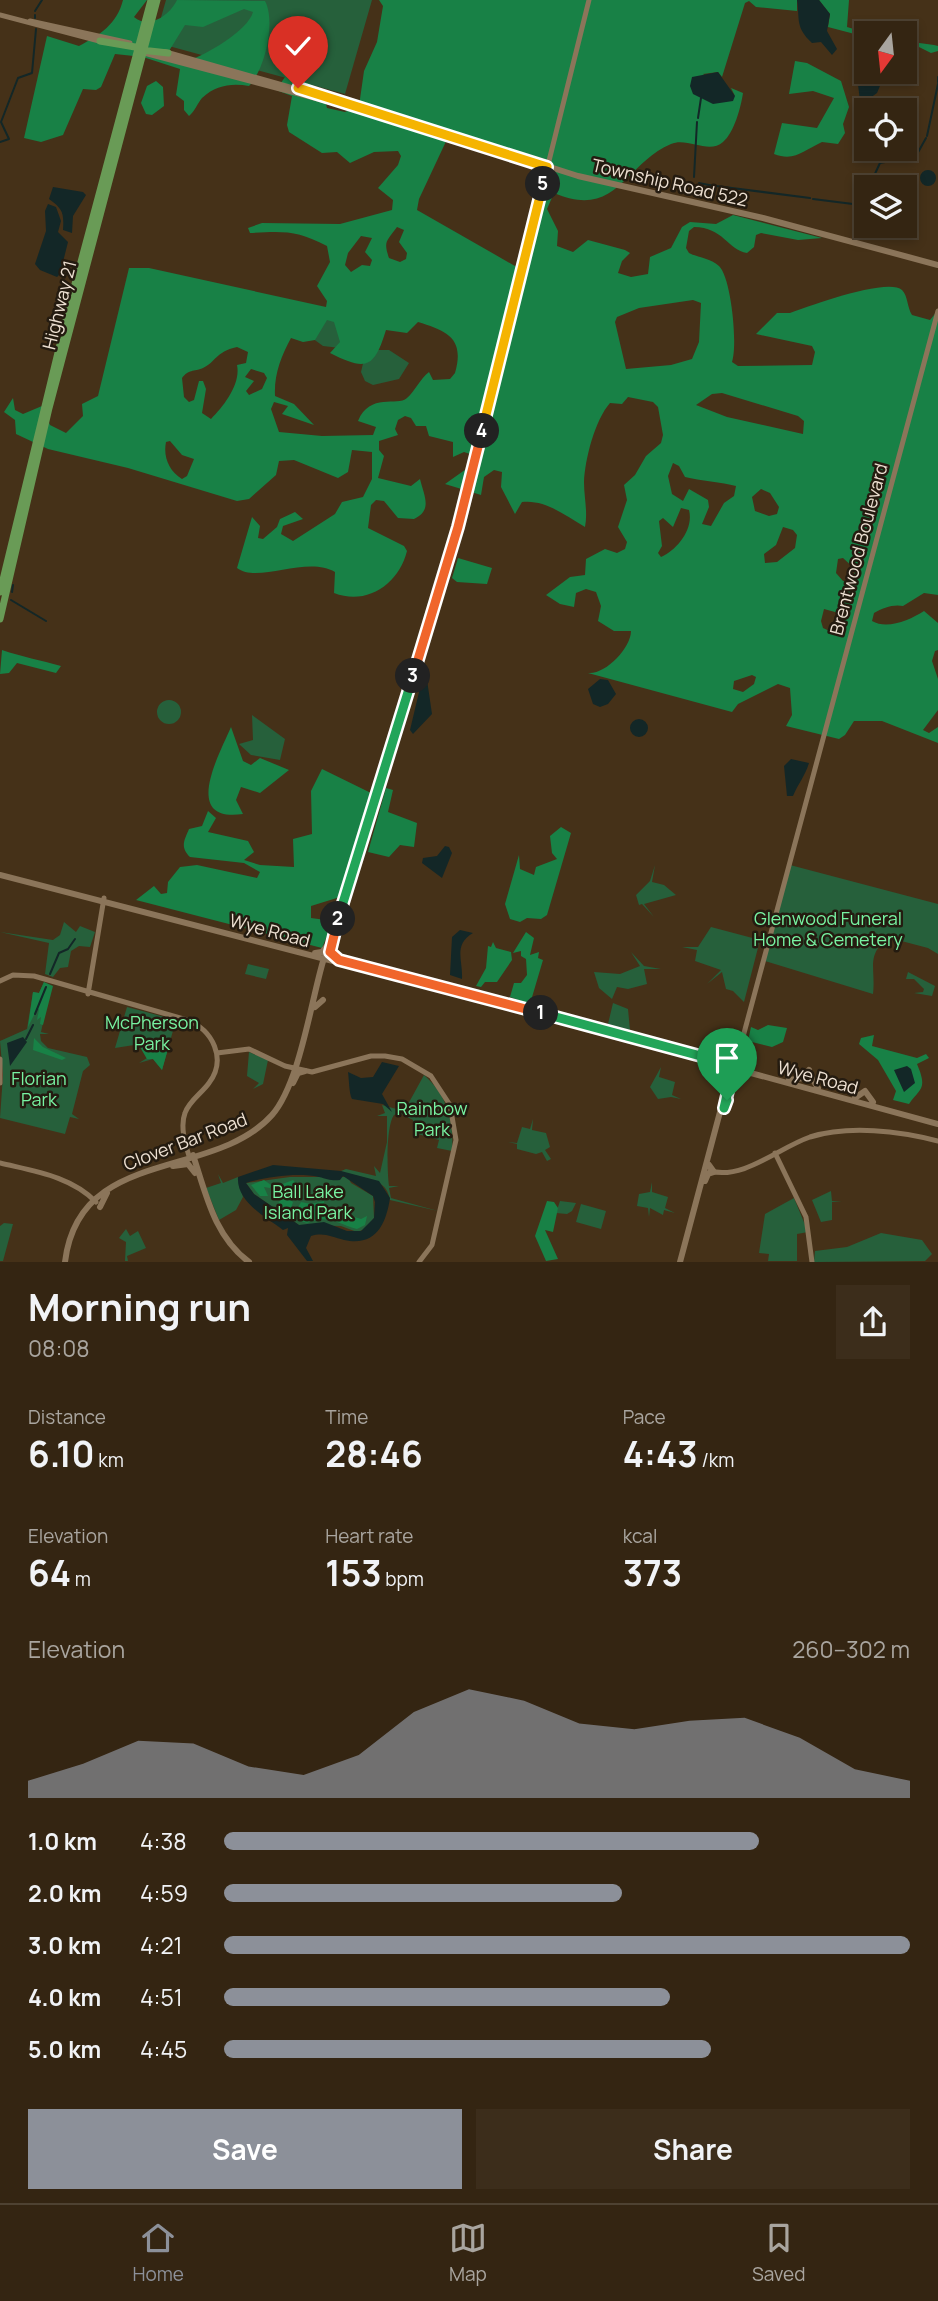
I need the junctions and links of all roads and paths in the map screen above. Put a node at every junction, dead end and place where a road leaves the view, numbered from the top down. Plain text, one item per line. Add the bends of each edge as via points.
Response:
1 (151, 0) edge
2 (157, 0) edge
3 (589, 0) edge
4 (3, 16) edge
5 (146, 16) junction
6 (145, 32) junction
7 (100, 41) junction
8 (123, 44) junction
9 (140, 49) junction
10 (156, 53) junction
11 (168, 53) junction
12 (135, 68) junction
13 (134, 86) junction
14 (398, 120) junction
15 (547, 167) junction
16 (938, 265) edge
17 (938, 311) edge
18 (2, 593) edge
19 (0, 605) edge
20 (0, 619) edge
21 (0, 873) edge
22 (102, 900) junction
23 (329, 947) junction
24 (312, 954) junction
25 (326, 958) junction
26 (337, 961) junction
27 (322, 972) junction
28 (406, 978) junction
29 (0, 981) edge
30 (438, 986) junction
31 (88, 994) junction
32 (324, 1000) dead end
33 (751, 1005) junction
34 (315, 1007) junction
35 (738, 1043) junction
36 (217, 1053) junction
37 (299, 1054) junction
38 (736, 1055) junction
39 (0, 1059) edge
40 (284, 1063) junction
41 (720, 1063) junction
42 (734, 1066) junction
43 (299, 1068) junction
44 (749, 1071) junction
45 (728, 1080) junction
46 (789, 1080) junction
47 (0, 1083) edge
48 (818, 1088) junction
49 (724, 1108) junction
50 (936, 1120) edge
51 (938, 1141) edge
52 (207, 1152) junction
53 (775, 1153) junction
54 (191, 1155) junction
55 (0, 1163) edge
56 (173, 1166) junction
57 (708, 1168) junction
58 (197, 1173) junction
59 (703, 1181) junction
60 (105, 1193) junction
61 (94, 1202) junction
62 (87, 1210) junction
63 (241, 1260) edge
64 (67, 1262) edge
65 (249, 1262) edge
66 (419, 1262) edge
67 (682, 1262) edge
68 (812, 1262) edge

1 - 5 main road, Highway 21
2 - 6 main road, Highway 21
3 - 15 street
4 - 7 street, Township Road 522
4 - 8 street, Township Road 522 via 55,24
5 - 6 main road, Highway 21
5 - 9 main road
6 - 8 main road
6 - 9 main road, Highway 21
6 - 10 main road
7 - 8 street, Township Road 522
7 - 9 main road
8 - 9 street, Township Road 522
8 - 12 main road via 132,53
9 - 10 main road, Township Road 522
9 - 11 main road
9 - 12 main road, Highway 21
9 - 13 main road
10 - 11 main road, Township Road 522
10 - 12 main road
10 - 14 main road, Township Road 522
11 - 14 main road, Township Road 522 via 325,95
12 - 13 main road, Highway 21
12 - 18 main road, Highway 21 via 47,394
13 - 18 main road, Highway 21
14 - 15 main road, Township Road 522
15 - 16 main road, Township Road 522
15 - 23 street via 458,527
17 - 33 street, Brentwood Boulevard
18 - 19 main road
18 - 20 main road, Highway 21
21 - 22 main road, Wye Road
22 - 24 main road, Wye Road
22 - 31 street
23 - 24 main road
23 - 25 street
23 - 26 main road
24 - 25 main road, Wye Road
24 - 27 main road
25 - 26 main road, Wye Road
25 - 27 main road, Clover Bar Road
26 - 27 main road
26 - 28 main road, Wye Road
27 - 34 main road, Clover Bar Road
27 - 37 main road, Clover Bar Road
28 - 30 main road, Wye Road
28 - 30 main road via 426,973
28 - 30 main road via 420,993
29 - 31 street via 26,975
30 - 41 main road, Wye Road
31 - 36 street via 195,1023 209,1036
32 - 34 main road
33 - 35 street
33 - 38 street
34 - 37 main road, Clover Bar Road
35 - 38 street
35 - 42 main road
36 - 40 street via 249,1049
36 - 54 street via 211,1080 186,1110 184,1133
37 - 40 main road
37 - 43 main road, Clover Bar Road
38 - 41 main road
38 - 42 street
38 - 44 main road
39 - 47 street
40 - 43 street
41 - 42 main road, Wye Road
41 - 45 main road
42 - 44 main road, Wye Road
42 - 45 main road
42 - 49 main road
43 - 52 main road, Clover Bar Road via 262,1124
43 - 52 main road, Clover Bar Road via 279,1111 262,1129 242,1142
43 - 66 street via 321,1072 371,1056 395,1057 424,1071 447,1098 455,1118 455,1146 432,1244
44 - 46 main road, Wye Road
44 - 49 main road via 736,1076
44 - 50 main road, Wye Road
45 - 57 main road
46 - 48 main road, Wye Road
46 - 48 main road via 810,1072
48 - 50 main road, Wye Road
49 - 57 main road
51 - 53 street via 905,1133 840,1132 807,1138
52 - 54 main road, Clover Bar Road
52 - 58 main road via 198,1161
53 - 57 street via 728,1174
53 - 68 street via 806,1217
54 - 56 main road, Clover Bar Road
54 - 58 main road
54 - 60 main road, Clover Bar Road via 122,1180
55 - 61 street via 74,1185
56 - 58 main road via 188,1164
56 - 60 main road, Clover Bar Road
57 - 59 main road
57 - 59 main road via 698,1168
58 - 63 main road via 216,1231
58 - 65 main road via 222,1235
59 - 67 main road
60 - 61 main road
60 - 61 main road
61 - 62 main road
61 - 62 main road
62 - 64 main road

